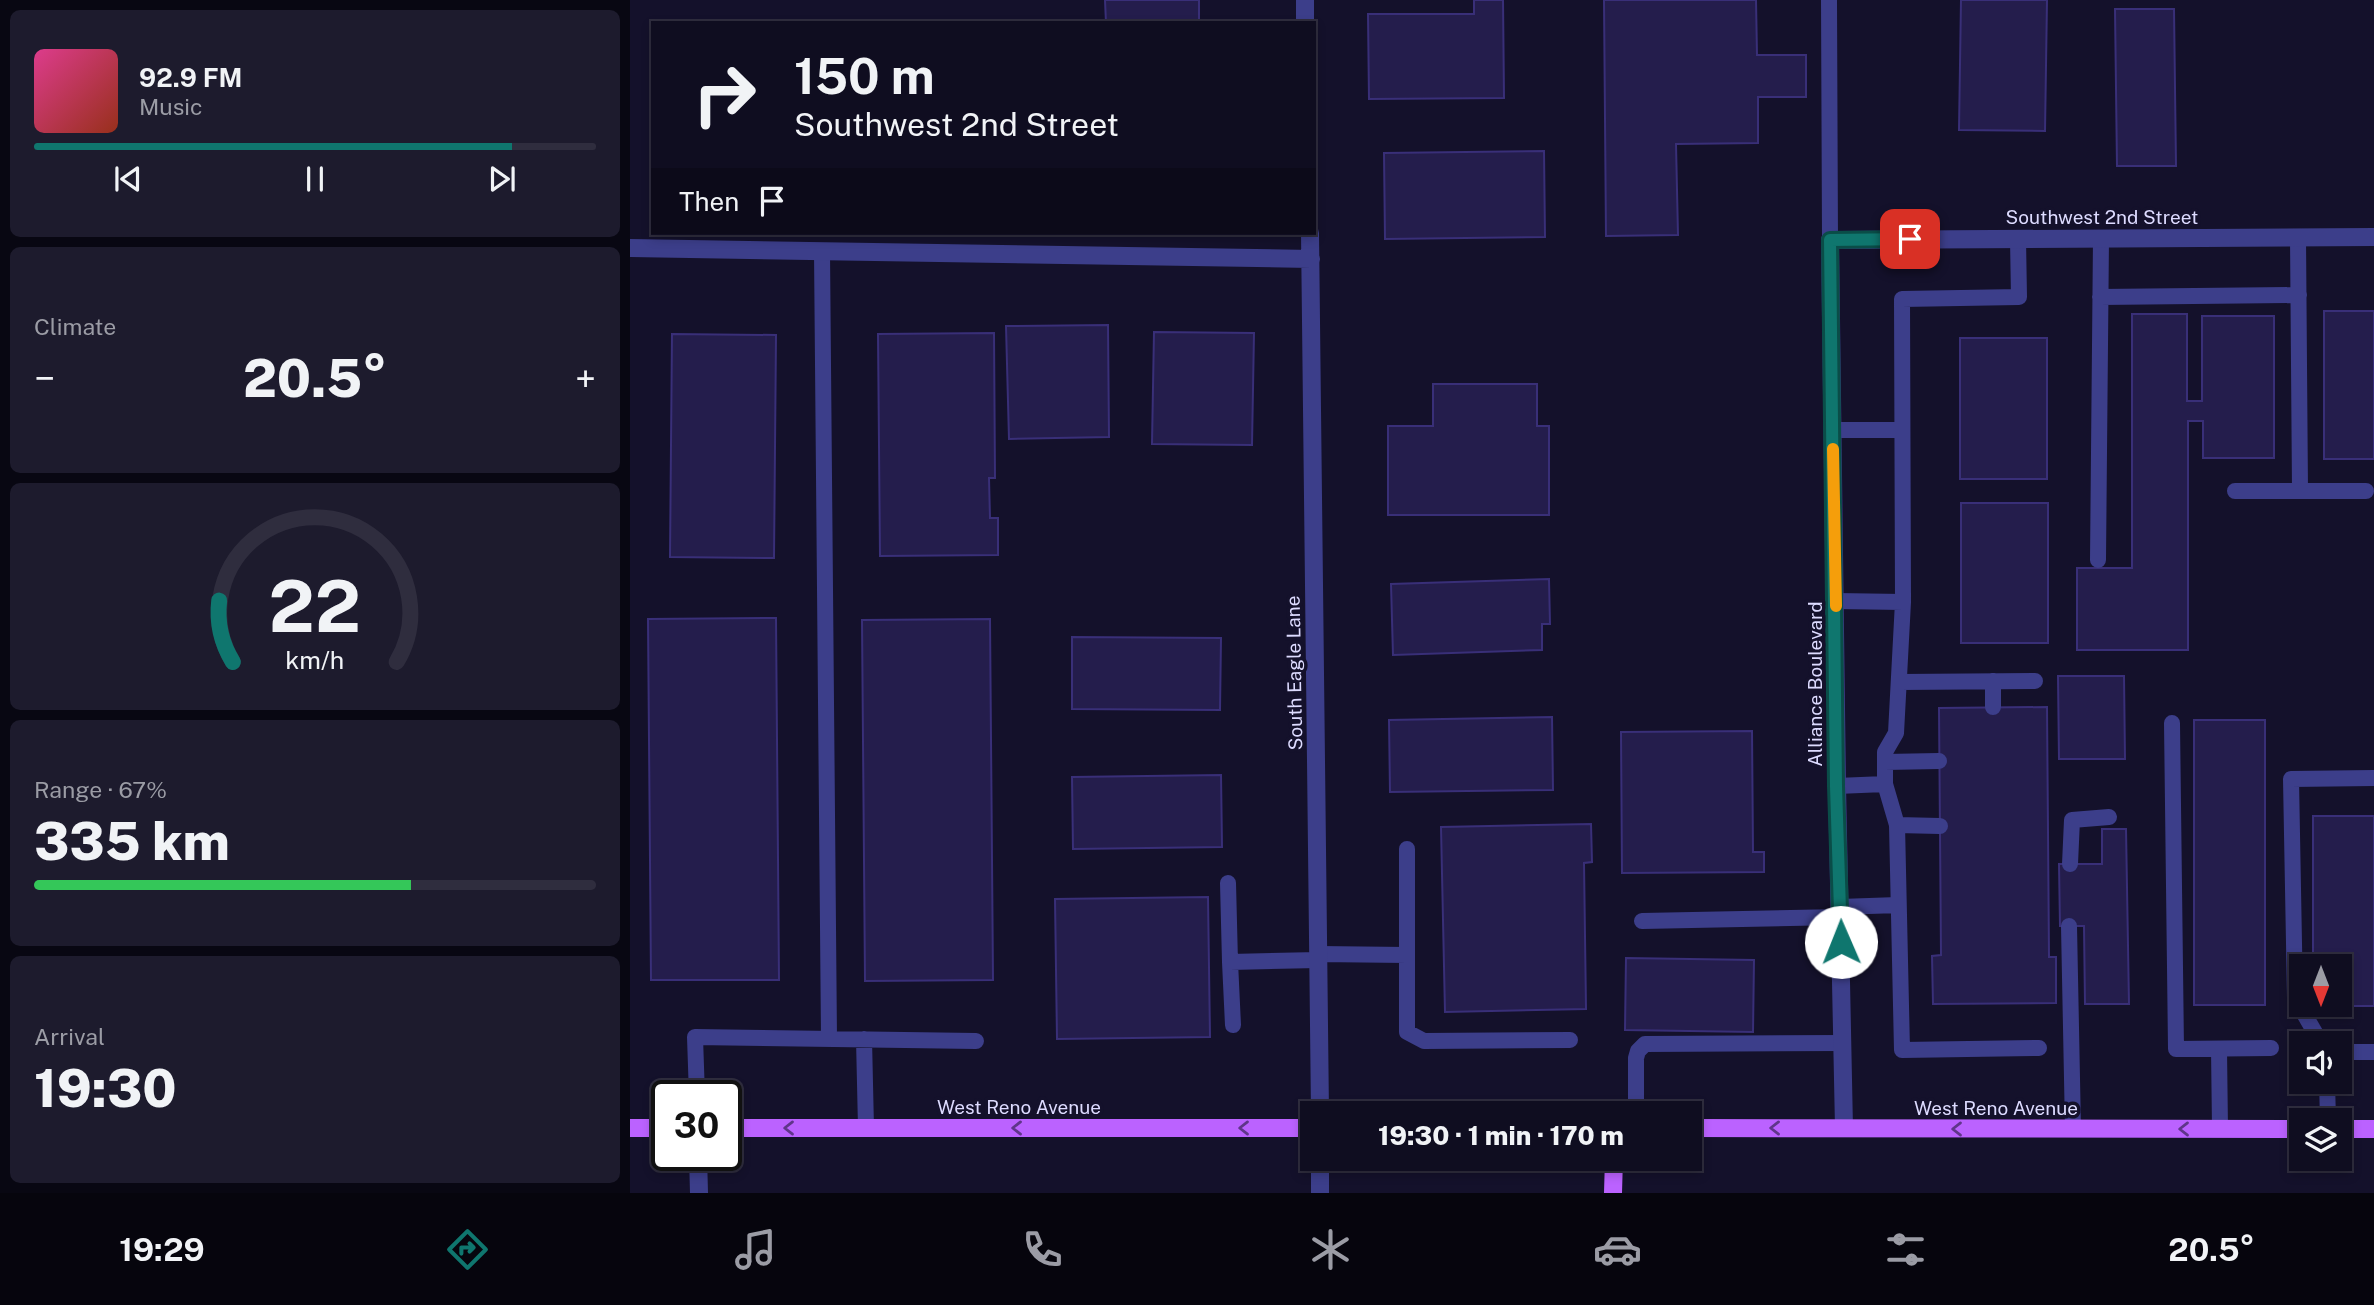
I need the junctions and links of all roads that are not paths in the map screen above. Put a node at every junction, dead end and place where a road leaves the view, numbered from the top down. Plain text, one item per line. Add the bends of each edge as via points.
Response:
1 (1305, 0) edge
2 (1829, 0) edge
3 (1305, 21) edge
4 (1310, 235) edge
5 (2298, 237) junction
6 (2374, 237) edge
7 (2101, 238) junction
8 (2018, 239) junction
9 (1830, 240) junction
10 (630, 248) edge
11 (822, 251) junction
12 (1311, 259) junction
13 (2299, 295) junction
14 (2100, 297) junction
15 (1833, 430) junction
16 (1902, 430) junction
17 (2235, 491) dead end
18 (2300, 491) junction
19 (2366, 491) dead end
20 (2098, 560) dead end
21 (1836, 601) junction
22 (1903, 602) junction
23 (1993, 681) junction
24 (2035, 681) dead end
25 (1899, 682) junction
26 (1993, 707) dead end
27 (2172, 723) dead end
28 (1940, 761) dead end
29 (1885, 762) junction
30 (2374, 778) edge
31 (1885, 784) junction
32 (1836, 786) junction
33 (2109, 817) dead end
34 (1898, 825) junction
35 (1940, 826) dead end
36 (1407, 849) dead end
37 (2070, 864) dead end
38 (1228, 883) dead end
39 (1898, 905) junction
40 (1840, 912) junction
41 (1642, 921) dead end
42 (2069, 926) dead end
43 (1407, 955) junction
44 (1318, 957) junction
45 (1230, 962) junction
46 (1233, 1025) dead end
47 (2314, 1031) edge
48 (829, 1039) junction
49 (864, 1039) junction
50 (1570, 1040) dead end
51 (976, 1041) dead end
52 (1842, 1043) junction
53 (2039, 1048) dead end
54 (2271, 1048) dead end
55 (2219, 1049) junction
56 (2352, 1052) edge
57 (2374, 1052) edge
58 (696, 1080) edge
59 (1320, 1101) edge
60 (1636, 1101) edge
61 (630, 1128) edge
62 (651, 1128) edge
63 (742, 1128) edge
64 (866, 1128) junction
65 (1300, 1128) edge
66 (1702, 1128) edge
67 (1843, 1128) junction
68 (2073, 1129) junction
69 (2220, 1129) junction
70 (2289, 1129) edge
71 (2352, 1129) edge
72 (2374, 1129) edge
73 (698, 1171) edge
74 (1320, 1171) edge
75 (1614, 1171) edge
76 (699, 1193) edge
77 (1320, 1193) edge
78 (1613, 1193) edge

1 - 3 street
2 - 9 lane
4 - 12 street, South Eagle Lane
5 - 6 street, Southwest 2nd Street
5 - 7 street, Southwest 2nd Street
5 - 13 lane
7 - 8 street, Southwest 2nd Street
7 - 14 lane
8 - 9 street, Southwest 2nd Street
8 - 16 lane via 2019,296 1902,299
9 - 15 street, Alliance Boulevard
10 - 11 street
11 - 12 street
11 - 48 lane
12 - 44 street, South Eagle Lane
13 - 14 lane
13 - 18 lane
14 - 20 lane
15 - 16 lane
15 - 21 street, Alliance Boulevard
16 - 22 lane
17 - 18 lane
18 - 19 lane
21 - 22 lane
21 - 32 street, Alliance Boulevard
22 - 25 lane
23 - 24 lane
23 - 25 lane
23 - 26 lane
25 - 29 lane via 1896,733 1885,752
27 - 55 lane via 2176,1049
28 - 29 lane
29 - 31 lane
30 - 47 lane via 2291,779 2295,998
31 - 32 lane
31 - 34 lane
32 - 40 street, Alliance Boulevard
33 - 37 lane via 2072,820
34 - 35 lane
34 - 39 lane
36 - 43 lane
38 - 45 lane
39 - 40 lane
39 - 53 lane via 1902,1050
40 - 41 lane
40 - 52 street, Alliance Boulevard
42 - 68 lane
43 - 44 lane
43 - 50 lane via 1407,1032 1413,1037 1424,1041
44 - 45 lane
44 - 59 street, South Eagle Lane
45 - 46 lane
48 - 49 lane
48 - 58 lane via 695,1037
49 - 51 lane
49 - 64 lane
52 - 60 lane via 1644,1044 1636,1058
52 - 67 street, Alliance Boulevard
54 - 55 lane
55 - 69 lane
56 - 57 lane
61 - 62 main road
64 -> 63 main road, West Reno Avenue
65 -> 64 main road, West Reno Avenue
67 -> 66 main road, West Reno Avenue
68 -> 67 main road, West Reno Avenue
69 -> 68 main road, West Reno Avenue
69 - 70 main road, West Reno Avenue
71 - 72 main road
73 - 76 street
74 - 77 street
75 - 78 main road

